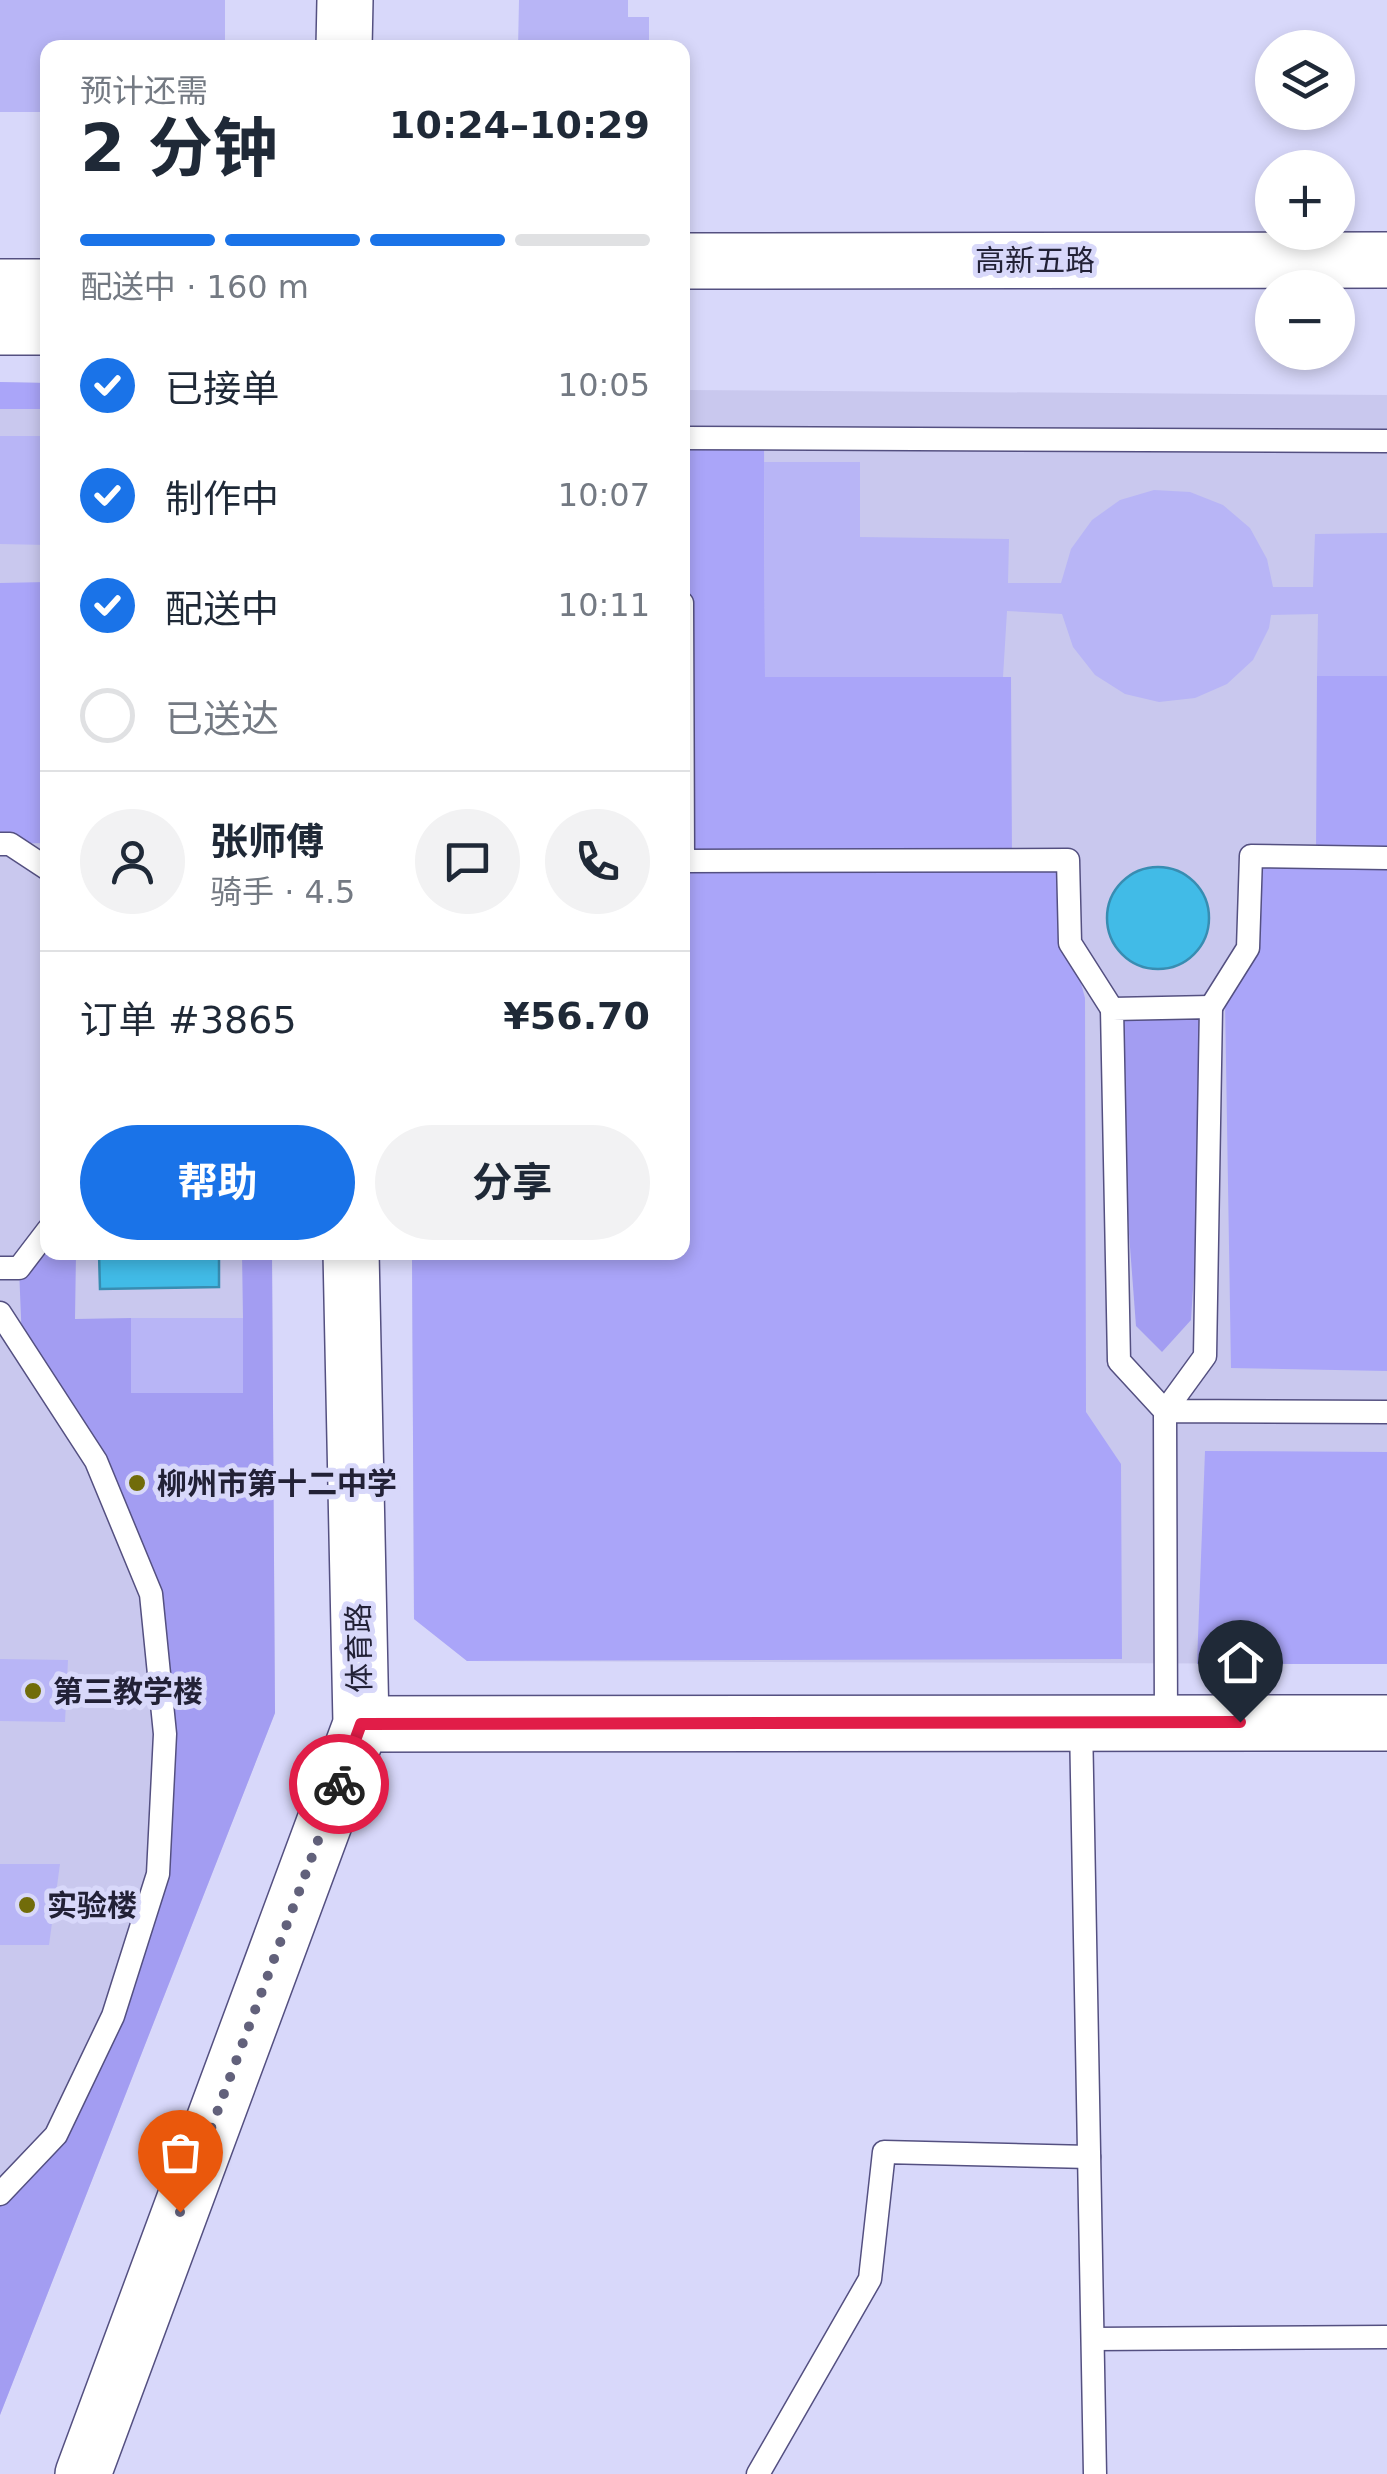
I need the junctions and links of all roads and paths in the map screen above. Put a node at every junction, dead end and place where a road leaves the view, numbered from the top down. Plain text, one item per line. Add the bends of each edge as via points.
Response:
1 (345, 0) edge
2 (344, 40) edge
3 (1387, 260) edge
4 (690, 261) edge
5 (0, 287) edge
6 (40, 287) edge
7 (1387, 297) edge
8 (690, 298) edge
9 (1255, 298) edge
10 (1355, 298) edge
11 (0, 327) edge
12 (40, 327) edge
13 (690, 438) edge
14 (1387, 440) edge
15 (0, 844) edge
16 (1387, 858) edge
17 (690, 861) edge
18 (40, 864) edge
19 (1211, 1007) junction
20 (1112, 1008) junction
21 (40, 1240) edge
22 (351, 1260) edge
23 (0, 1268) edge
24 (0, 1313) edge
25 (1165, 1410) junction
26 (1387, 1412) edge
27 (1081, 1722) junction
28 (1166, 1722) junction
29 (361, 1724) junction
30 (1387, 1724) edge
31 (1089, 2157) junction
32 (0, 2194) edge
33 (1387, 2337) edge
34 (1093, 2339) junction
35 (83, 2474) edge
36 (758, 2474) edge
37 (1096, 2474) edge

1 - 2 street
3 - 4 street, 高新五路
5 - 6 street
7 - 10 street
8 - 9 street, 高新五路
11 - 12 street
13 - 14 lane
15 - 18 lane
16 - 19 lane via 1251,856 1248,948
17 - 20 lane via 1068,860 1070,943
19 - 20 lane
19 - 25 lane via 1205,1356
20 - 25 lane via 1119,1361
21 - 23 lane via 18,1268
22 - 29 street, 体育路
24 - 32 lane via 96,1460 151,1594 166,1734 158,1874 113,2016 56,2135
25 - 26 lane
25 - 28 lane
27 - 28 street
27 - 29 street
27 - 31 lane
28 - 30 street
29 - 35 street, 体育路
31 - 34 lane
31 - 36 lane via 884,2152 870,2279
33 - 34 lane
34 - 37 lane

